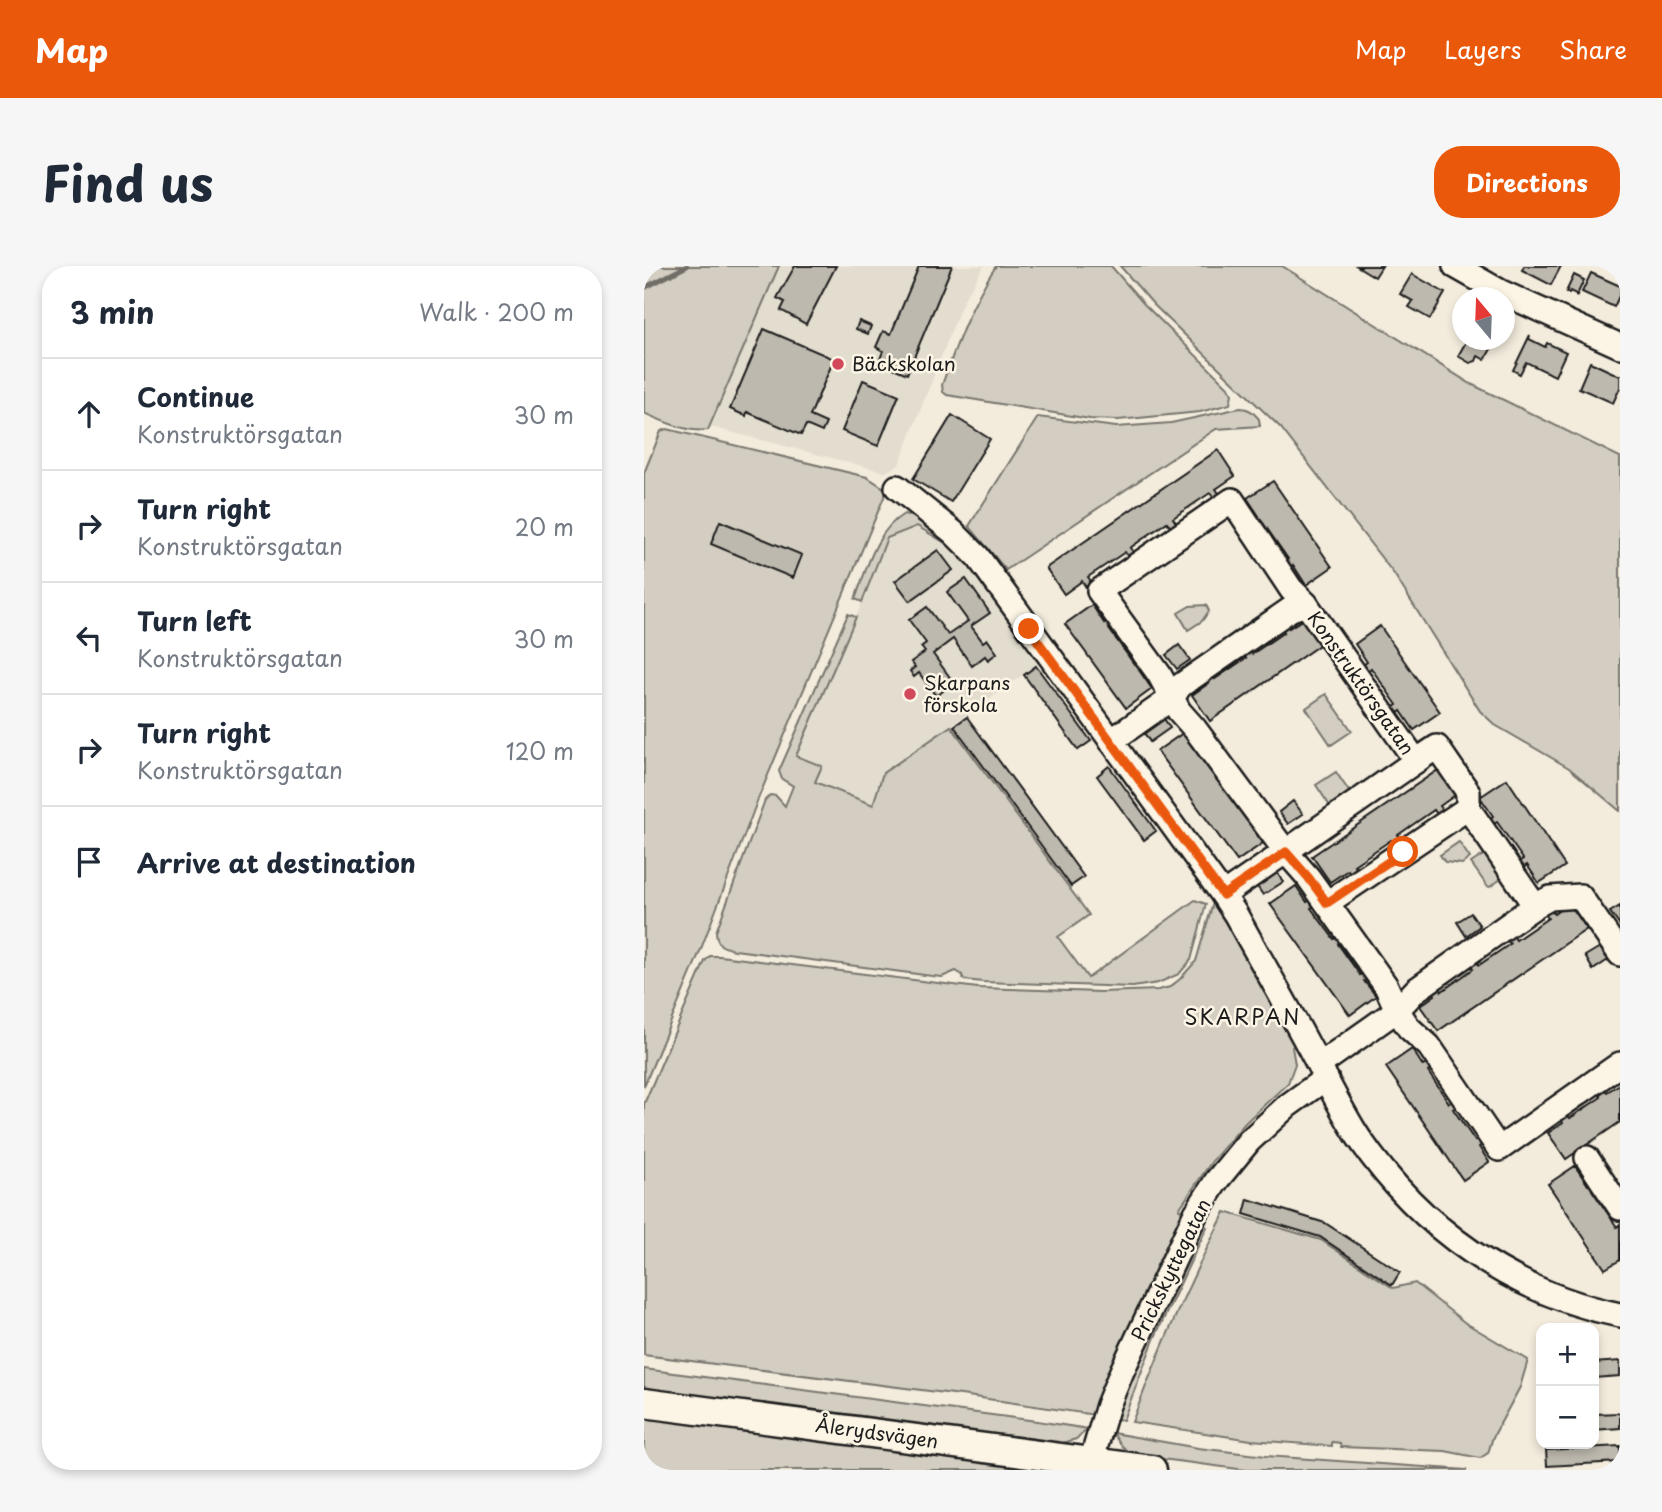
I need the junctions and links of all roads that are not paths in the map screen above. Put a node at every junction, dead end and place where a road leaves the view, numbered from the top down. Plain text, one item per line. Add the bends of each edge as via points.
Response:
1 (1455, 266) edge
2 (1620, 346) edge
3 (897, 487) dead end
4 (1306, 604) junction
5 (1171, 698) junction
6 (1111, 741) junction
7 (1416, 761) junction
8 (1468, 808) junction
9 (1286, 852) junction
10 (1223, 895) junction
11 (1327, 903) junction
12 (1535, 906) junction
13 (1620, 954) edge
14 (1397, 1010) junction
15 (1620, 1064) edge
16 (1322, 1072) junction
17 (1587, 1158) dead end
18 (1620, 1209) edge
19 (1620, 1315) edge
20 (644, 1403) edge
21 (1091, 1462) junction
22 (1152, 1470) edge

1 - 2 street
3 - 6 street via 978,557
4 - 5 street, Konstruktörsgatan via 1180,686
4 - 5 street, Konstruktörsgatan via 1231,500 1099,591
4 - 7 street, Konstruktörsgatan
5 - 6 street, Konstruktörsgatan
5 - 9 street, Konstruktörsgatan
6 - 10 street
7 - 8 street, Konstruktörsgatan via 1437,747 1468,792
7 - 9 street, Konstruktörsgatan
8 - 11 street
8 - 12 street, Konstruktörsgatan
9 - 10 street, Konstruktörsgatan
9 - 11 street, Konstruktörsgatan
10 - 16 street
11 - 14 street, Konstruktörsgatan via 1386,986
12 - 13 street via 1550,898 1580,896
12 - 14 street via 1416,990
14 - 15 street, Konstruktörsgatan via 1429,1046 1499,1149
14 - 16 street
16 - 19 street via 1377,1164 1444,1233 1512,1278 1555,1297
16 - 21 street, Prickskyttegatan via 1249,1141 1196,1213 1122,1371
17 - 18 street
20 - 21 main road, Ålerydsvägen
21 - 22 main road, Ålerydsvägen

